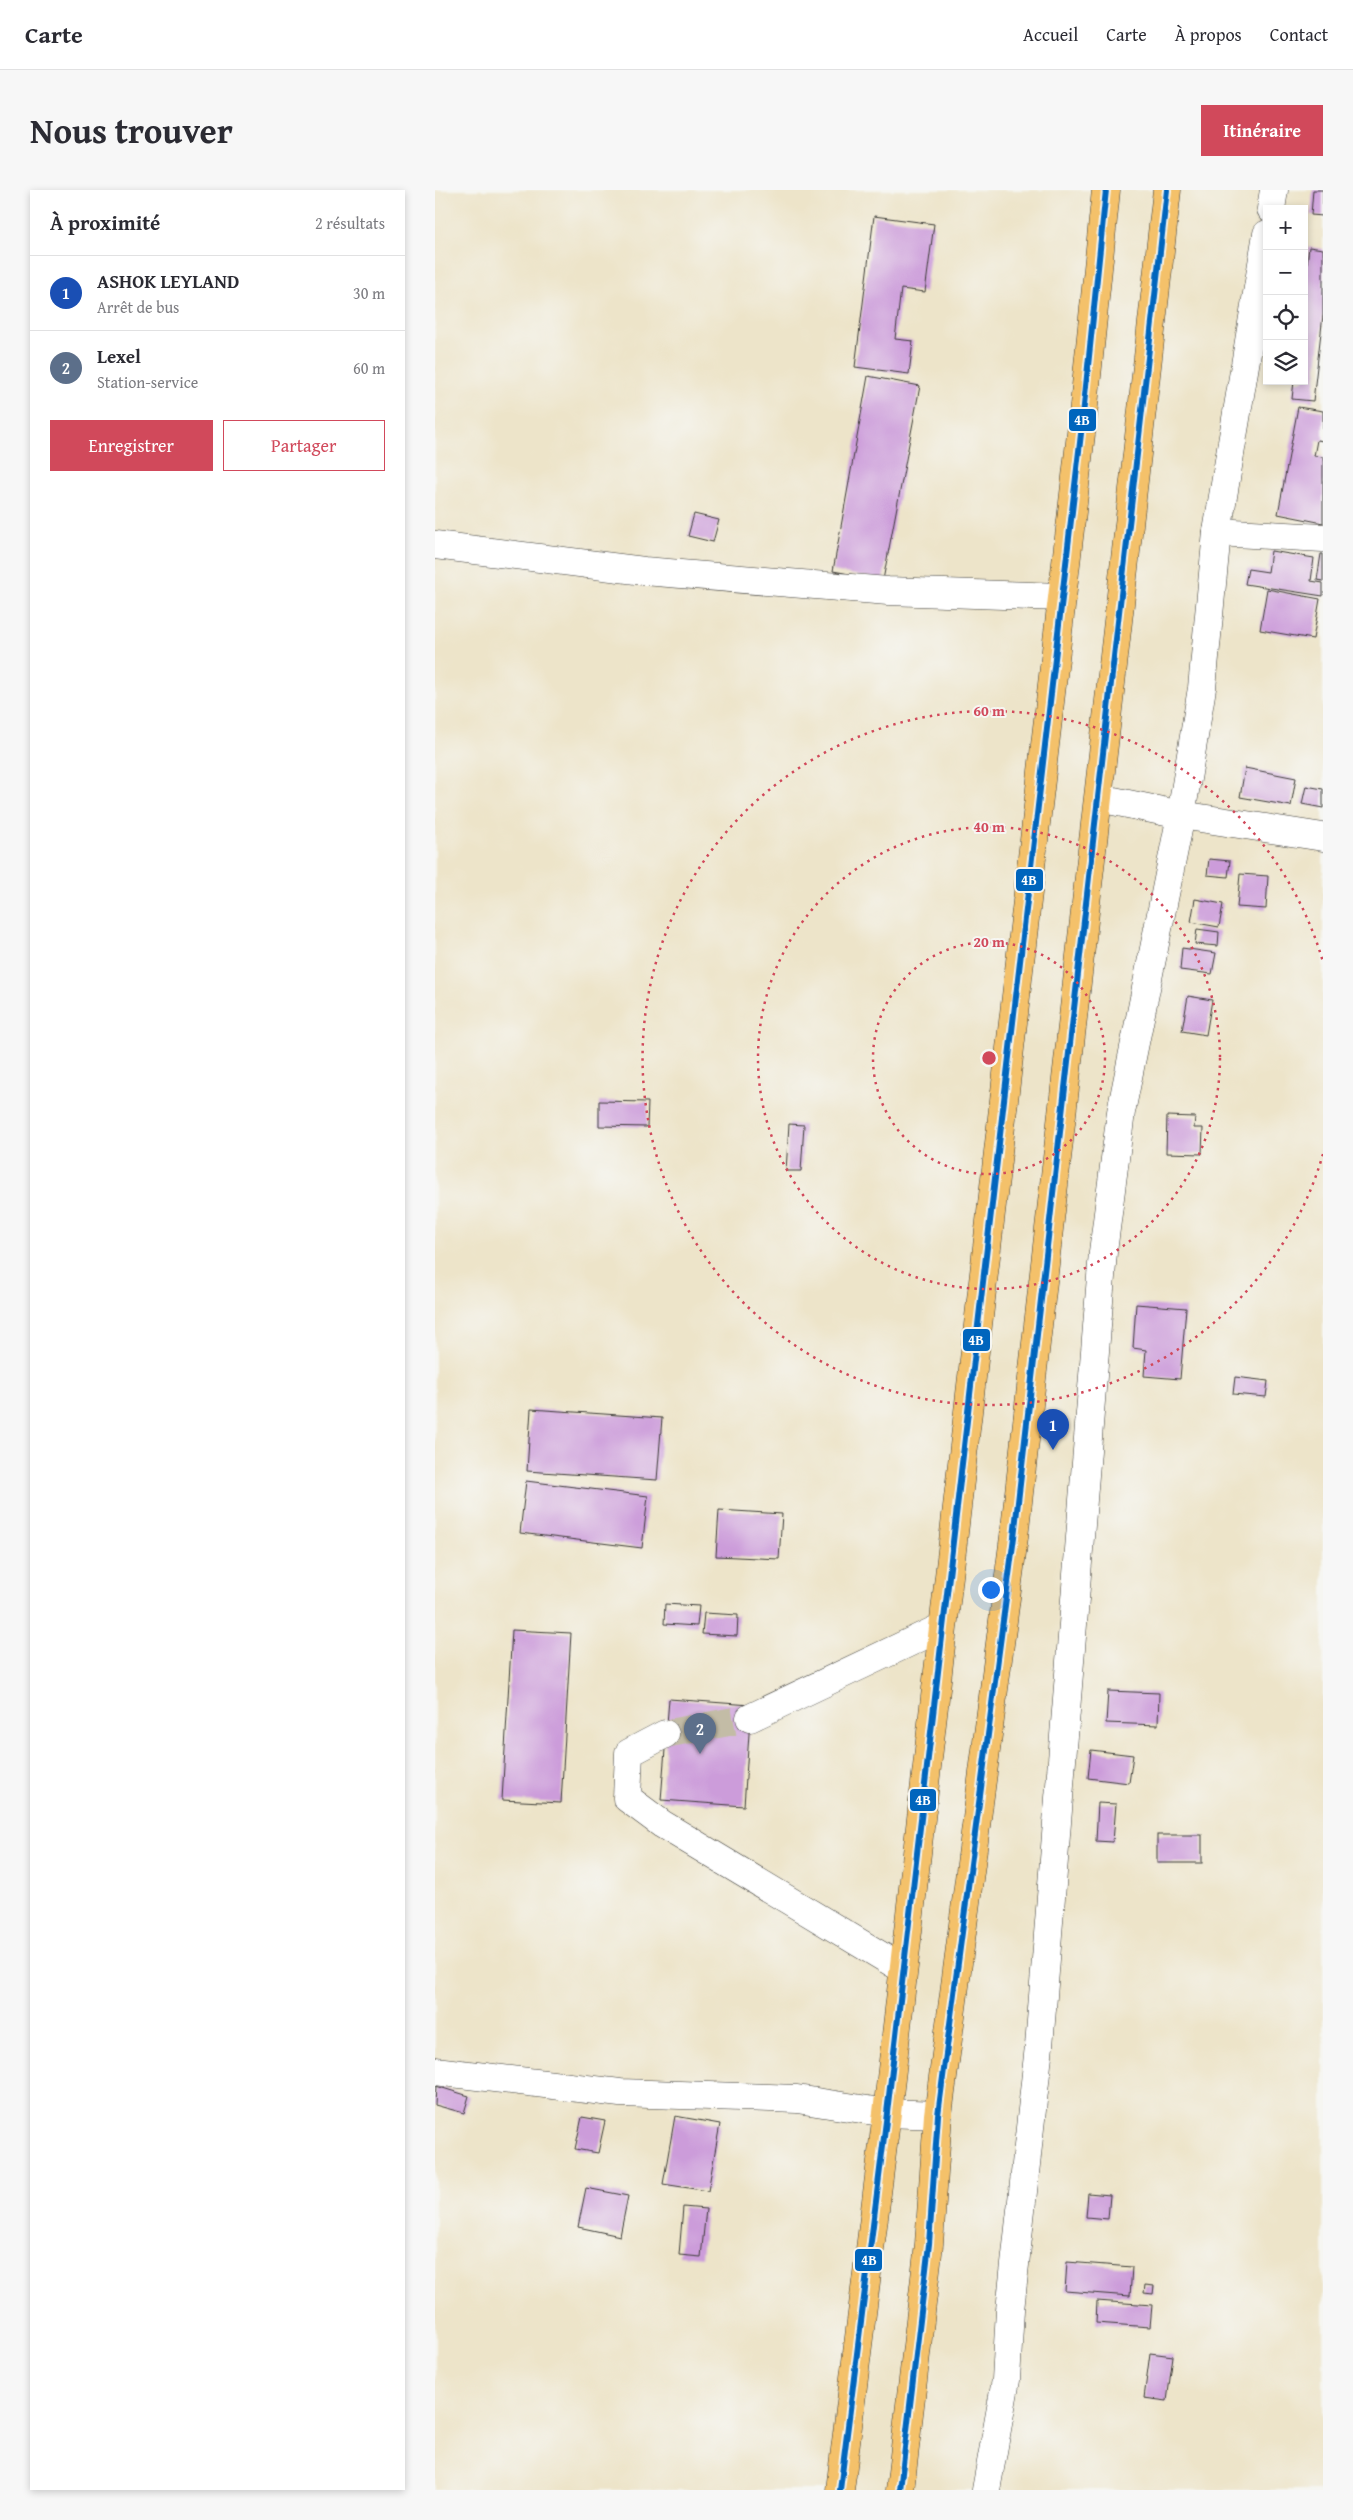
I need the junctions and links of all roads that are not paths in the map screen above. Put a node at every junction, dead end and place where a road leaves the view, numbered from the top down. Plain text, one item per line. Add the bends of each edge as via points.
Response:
1 (1106, 190) edge
2 (1167, 190) edge
3 (1274, 190) edge
4 (1272, 205) edge
5 (1264, 250) edge
6 (1217, 532) junction
7 (1323, 538) edge
8 (435, 545) edge
9 (1061, 597) junction
10 (1099, 798) junction
11 (1181, 815) junction
12 (1323, 837) edge
13 (942, 1627) junction
14 (750, 1718) tunnel mouth
15 (665, 1734) tunnel mouth
16 (903, 1969) junction
17 (435, 2071) edge
18 (887, 2113) junction
19 (939, 2115) junction
20 (840, 2490) edge
21 (900, 2490) edge
22 (985, 2490) edge

1 - 9 highway
2 - 10 highway
3 - 4 street
5 - 6 street
6 - 7 street
6 - 11 street via 1202,688
8 - 9 street via 644,570 888,591
9 - 13 highway
10 - 11 street
10 - 19 highway via 1014,1537
11 - 12 street
11 - 22 street via 1121,1112 1103,1252 1039,2046 1010,2310 1006,2380
13 - 14 street
13 - 16 highway
15 - 16 street via 629,1753 627,1798 662,1824
16 - 18 highway
17 - 18 street via 620,2093 797,2100
18 - 19 street
18 - 20 highway
19 - 21 highway via 929,2244

